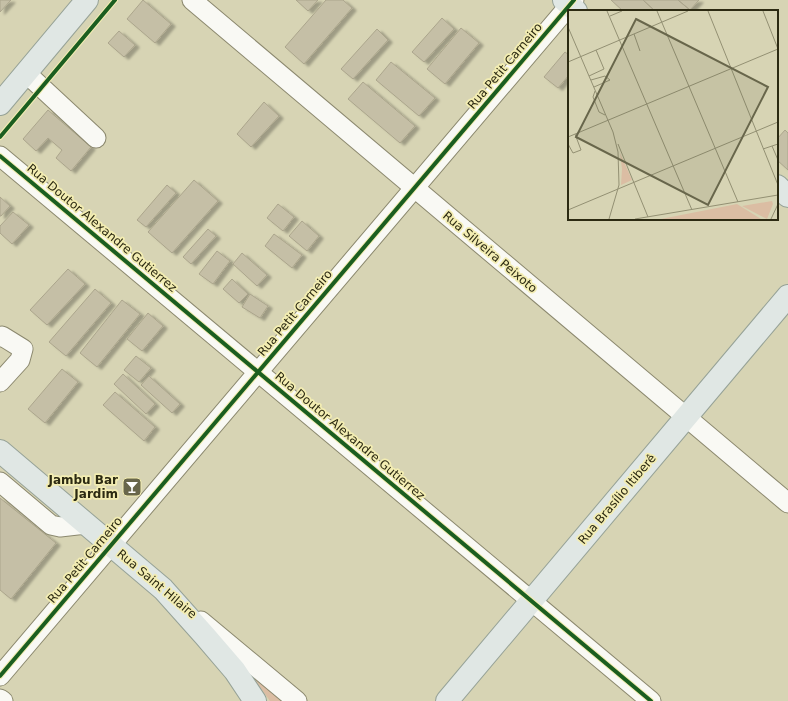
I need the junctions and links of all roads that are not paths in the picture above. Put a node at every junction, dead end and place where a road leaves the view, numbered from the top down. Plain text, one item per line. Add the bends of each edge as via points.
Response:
1 (87, 0) edge
2 (192, 0) edge
3 (571, 4) edge
4 (26, 73) junction
5 (0, 104) edge
6 (96, 138) dead end
7 (0, 156) edge
8 (778, 187) edge
9 (415, 188) junction
10 (788, 196) edge
11 (788, 296) edge
12 (0, 337) edge
13 (258, 372) junction
14 (0, 382) edge
15 (686, 417) junction
16 (0, 451) edge
17 (0, 482) edge
18 (788, 503) edge
19 (86, 524) junction
20 (111, 545) junction
21 (163, 589) junction
22 (531, 601) junction
23 (0, 676) edge
24 (0, 699) edge
25 (3, 701) edge
26 (255, 701) edge
27 (297, 701) edge
28 (447, 701) edge
29 (651, 701) edge

1 - 4 main road
2 - 9 street, Rua Silveira Peixoto
3 - 9 street, Rua Petit Carneiro
4 - 5 main road
4 - 6 street
7 - 13 street, Rua Doutor Alexandre Gutierrez
8 - 10 main road
9 - 13 street, Rua Petit Carneiro
9 - 15 street, Rua Silveira Peixoto
11 - 15 main road, Rua Brasílio Itiberê
12 - 14 street via 23,349 20,360
13 - 20 street, Rua Petit Carneiro
13 - 22 street, Rua Doutor Alexandre Gutierrez
15 - 18 street, Rua Silveira Peixoto
15 - 22 main road, Rua Brasílio Itiberê
16 - 19 main road, Rua Saint Hilaire
17 - 19 street via 51,526
19 - 20 main road, Rua Saint Hilaire
20 - 21 main road, Rua Saint Hilaire
20 - 23 street, Rua Petit Carneiro
21 - 26 main road via 235,672
21 - 27 street, Rua Saint Hilaire
22 - 28 main road, Rua Brasílio Itiberê
22 - 29 street, Rua Doutor Alexandre Gutierrez
24 - 25 street

